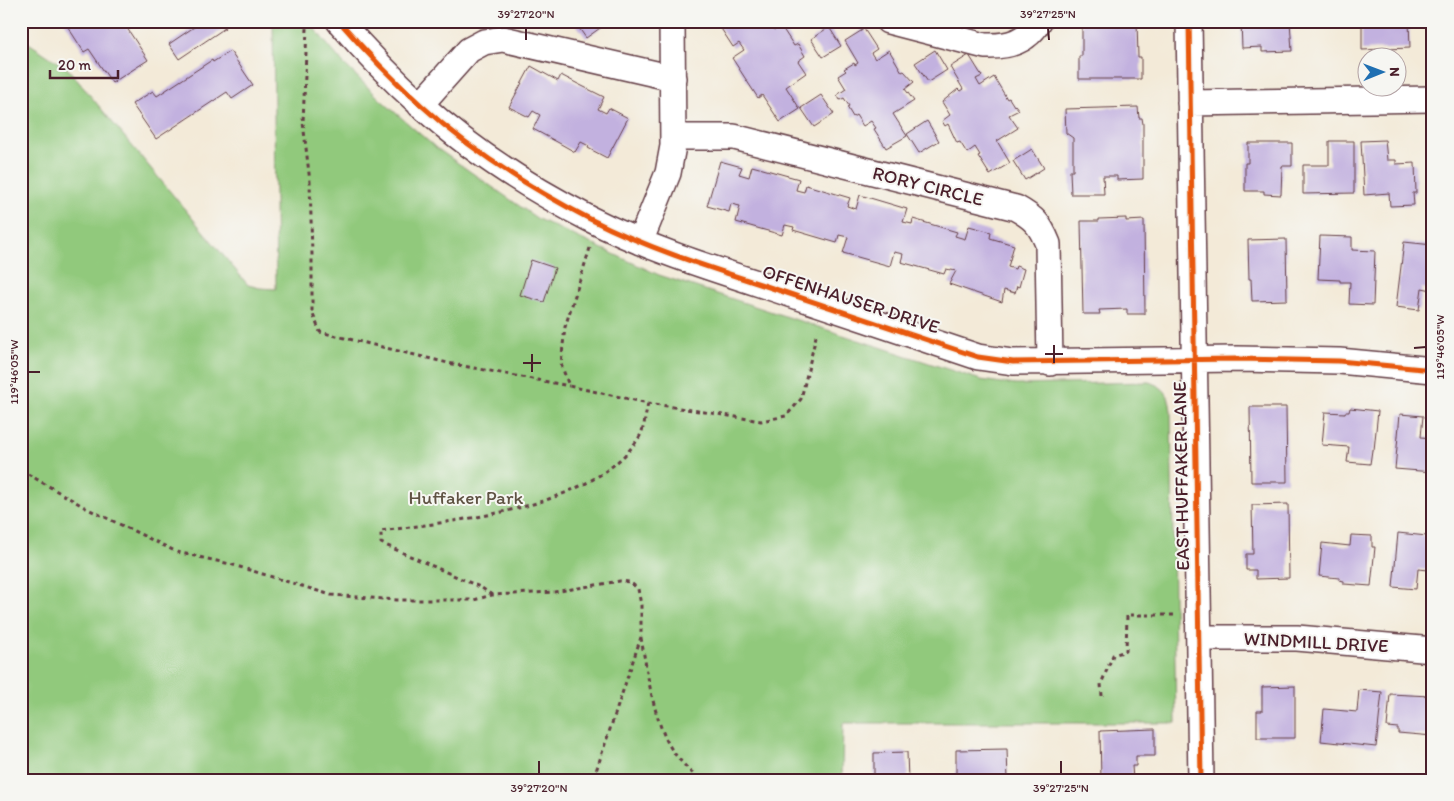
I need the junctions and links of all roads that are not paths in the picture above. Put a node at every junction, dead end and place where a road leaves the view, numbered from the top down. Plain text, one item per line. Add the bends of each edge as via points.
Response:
1 (339, 21) edge
2 (672, 21) edge
3 (888, 21) edge
4 (1039, 21) edge
5 (1189, 21) edge
6 (673, 78) junction
7 (1433, 99) edge
8 (1190, 103) junction
9 (420, 105) junction
10 (674, 137) junction
11 (640, 242) junction
12 (1194, 360) junction
13 (1050, 362) junction
14 (1433, 370) edge
15 (1199, 638) junction
16 (1433, 650) edge
17 (1201, 780) edge

1 - 9 street, OFFENHAUSER DRIVE
2 - 6 street
3 - 4 street via 1000,47 1014,44 1028,35
5 - 8 street, EAST HUFFAKER LANE
6 - 9 street via 503,39 484,42 469,50
6 - 10 street
7 - 8 street
8 - 12 street, EAST HUFFAKER LANE
9 - 11 street, OFFENHAUSER DRIVE via 476,150 534,188 590,220
10 - 11 street via 668,173
10 - 13 street, RORY CIRCLE via 734,137 1016,208 1030,215 1042,228 1048,244
11 - 13 street, OFFENHAUSER DRIVE via 978,357 1013,362
12 - 13 street, OFFENHAUSER DRIVE
12 - 14 street, OFFENHAUSER DRIVE via 1338,361
12 - 15 street, EAST HUFFAKER LANE
15 - 16 street, WINDMILL DRIVE via 1297,638
15 - 17 street, EAST HUFFAKER LANE

